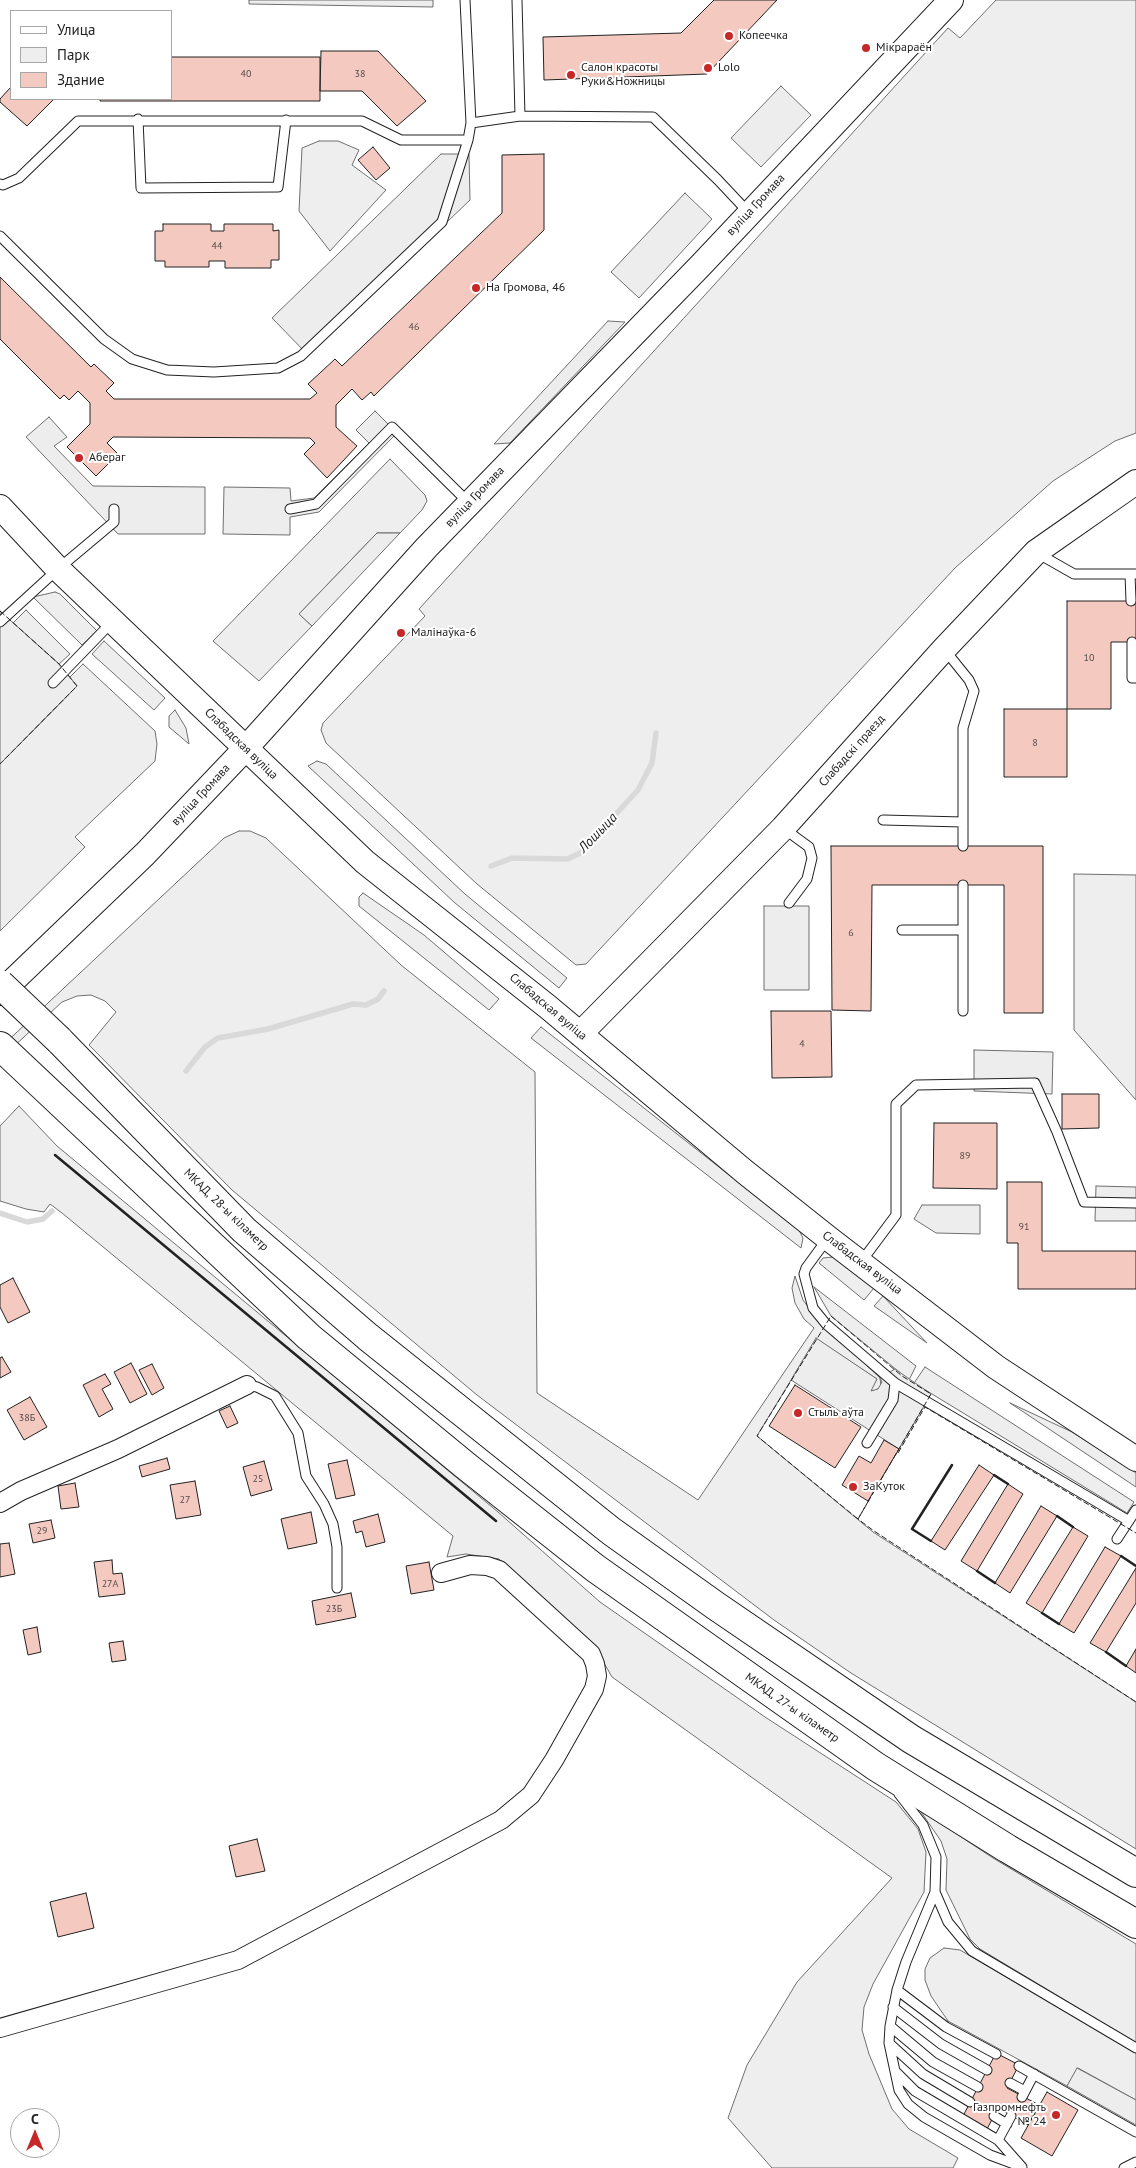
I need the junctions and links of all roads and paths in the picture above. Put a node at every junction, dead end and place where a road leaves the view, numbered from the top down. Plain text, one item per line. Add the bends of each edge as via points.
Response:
1 (465, 0) edge
2 (518, 0) edge
3 (951, 0) edge
4 (520, 116) junction
5 (138, 119) junction
6 (286, 120) junction
7 (471, 123) junction
8 (468, 140) junction
9 (0, 184) edge
10 (749, 214) junction
11 (0, 236) edge
12 (1136, 482) edge
13 (470, 503) junction
14 (0, 507) edge
15 (114, 509) dead end
16 (290, 509) dead end
17 (1036, 552) junction
18 (58, 569) junction
19 (1133, 574) edge
20 (1131, 601) dead end
21 (113, 621) junction
22 (0, 622) edge
23 (1132, 642) dead end
24 (944, 649) junction
25 (1136, 678) edge
26 (53, 683) dead end
27 (245, 749) junction
28 (882, 820) dead end
29 (963, 822) junction
30 (783, 828) junction
31 (963, 846) dead end
32 (963, 885) dead end
33 (789, 903) dead end
34 (902, 930) dead end
35 (963, 930) junction
36 (0, 984) edge
37 (0, 994) edge
38 (963, 1011) dead end
39 (580, 1034) junction
40 (0, 1046) edge
41 (1136, 1203) edge
42 (828, 1238) junction
43 (860, 1262) junction
44 (895, 1383) junction
45 (247, 1385) joint
46 (867, 1443) dead end
47 (1136, 1459) edge
48 (0, 1504) edge
49 (1136, 1510) edge
50 (1129, 1522) junction
51 (1117, 1538) dead end
52 (441, 1573) dead end
53 (336, 1588) dead end
54 (874, 1766) junction
55 (1136, 1874) edge
56 (935, 1892) junction
57 (1136, 1924) edge
58 (897, 1990) junction
59 (893, 2007) junction
60 (890, 2026) junction
61 (0, 2028) edge
62 (889, 2043) junction
63 (1136, 2048) edge
64 (996, 2054) dead end
65 (1019, 2066) dead end
66 (893, 2069) junction
67 (987, 2070) dead end
68 (1034, 2074) junction
69 (1010, 2083) dead end
70 (978, 2087) dead end
71 (970, 2102) dead end
72 (994, 2116) dead end
73 (1136, 2132) edge
74 (998, 2140) junction
75 (1136, 2162) edge
76 (1023, 2167) edge
77 (1124, 2168) edge

1 - 7 lane
2 - 4 lane
3 - 10 main road, вуліца Громава
4 - 7 lane
4 - 10 lane via 652,117
5 - 6 lane
5 - 6 lane via 141,188 278,187
5 - 9 lane via 78,121 20,178
6 - 8 lane via 362,121 401,140
7 - 8 lane
8 - 11 lane via 442,222 301,356 278,368 214,372 167,370 132,358 104,339
10 - 13 main road, вуліца Громава
12 - 17 main road, Слабадскі праезд
13 - 16 lane via 392,427 316,504
13 - 27 main road, вуліца Громава
14 - 18 main road, Слабадская вуліца
15 - 18 lane via 114,522
17 - 19 lane via 1074,574
17 - 24 main road, Слабадскі праезд
18 - 21 main road, Слабадская вуліца
18 - 22 lane
19 - 20 lane
21 - 26 lane
21 - 27 main road, Слабадская вуліца
23 - 25 lane via 1132,678
24 - 29 lane via 974,691 963,728
24 - 30 main road, Слабадскі праезд
27 - 37 main road, вуліца Громава via 145,854
27 - 39 main road, Слабадская вуліца via 365,862
28 - 29 lane
29 - 31 lane
30 - 33 lane via 809,848 812,858 807,879
30 - 39 main road, Слабадскі праезд
32 - 35 lane
34 - 35 lane
35 - 38 lane
36 - 55 highway, МКАД, 28-ы кіламетр, bridge via 244,1230 368,1337 611,1531 911,1739
39 - 42 main road, Слабадская вуліца
40 - 54 highway, МКАД, 27-ы кіламетр via 309,1337 595,1568
41 - 43 lane via 1084,1202 1035,1083 916,1085 896,1104 896,1215
42 - 43 main road, Слабадская вуліца
42 - 44 lane via 804,1274 813,1308 826,1324
43 - 47 main road, Слабадская вуліца via 996,1367
44 - 46 lane via 893,1400
44 - 50 lane
45 - 48 street via 118,1449 21,1491
45 - 53 lane via 257,1386 275,1396 298,1433 306,1476 333,1524 337,1547
49 - 50 lane
50 - 51 lane
52 - 61 street via 470,1565 499,1570 591,1654 596,1664 594,1689 531,1795 501,1820 238,1960
54 - 56 lane via 908,1804 930,1839 936,1857
54 - 57 highway, МКАД, 27-ы кіламетр
56 - 58 lane
56 - 63 lane via 948,1922 972,1952
58 - 59 lane
58 - 64 lane via 946,2026
59 - 60 lane
59 - 67 lane via 941,2044
60 - 62 lane
60 - 70 lane via 933,2062
62 - 66 lane
62 - 71 lane via 923,2074
65 - 68 lane
66 - 74 lane via 915,2092
66 - 76 lane via 899,2090 908,2104 924,2117 990,2155
68 - 69 lane via 1023,2094
68 - 73 lane
72 - 74 lane via 1009,2120
74 - 76 lane
75 - 77 lane

